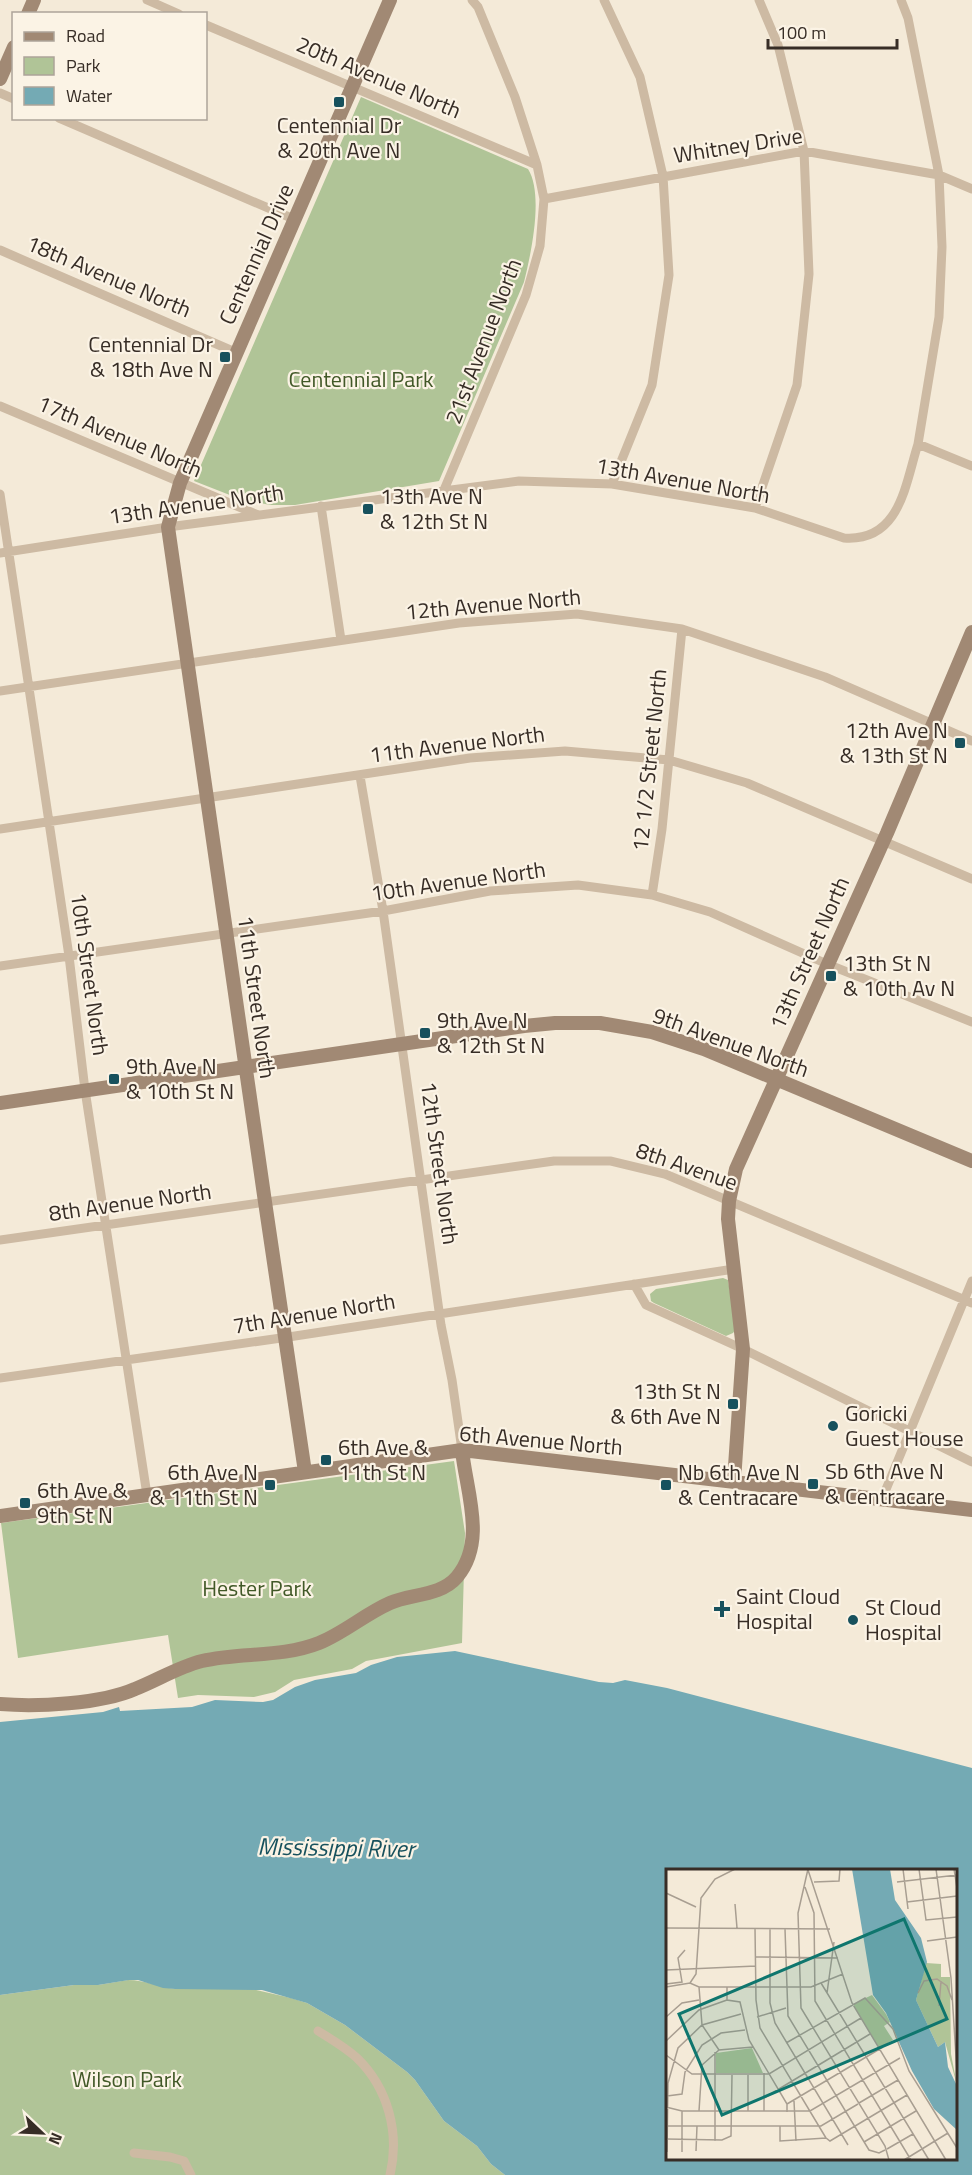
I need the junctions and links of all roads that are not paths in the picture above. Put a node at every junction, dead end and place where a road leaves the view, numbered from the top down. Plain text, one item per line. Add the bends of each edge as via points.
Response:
1 (147, 0) edge
2 (390, 0) edge
3 (472, 0) edge
4 (604, 0) edge
5 (759, 0) edge
6 (901, 0) edge
7 (174, 12) edge
8 (207, 25) edge
9 (12, 52) edge
10 (0, 79) edge
11 (352, 87) junction
12 (64, 120) edge
13 (804, 151) junction
14 (537, 165) junction
15 (939, 175) junction
16 (663, 176) junction
17 (972, 189) edge
18 (544, 199) junction
19 (296, 220) junction
20 (0, 250) edge
21 (235, 352) junction
22 (0, 406) edge
23 (918, 444) junction
24 (972, 466) edge
25 (180, 483) junction
26 (612, 484) junction
27 (444, 490) junction
28 (0, 494) edge
29 (321, 506) junction
30 (755, 508) junction
31 (258, 515) junction
32 (168, 527) junction
33 (5, 553) edge
34 (682, 629) junction
35 (972, 632) edge
36 (340, 640) junction
37 (188, 663) junction
38 (28, 687) junction
39 (0, 691) edge
40 (934, 725) junction
41 (972, 741) edge
42 (669, 760) junction
43 (360, 776) junction
44 (208, 798) junction
45 (49, 822) junction
46 (0, 829) edge
47 (883, 841) junction
48 (972, 879) edge
49 (652, 894) junction
50 (383, 910) junction
51 (227, 933) junction
52 (69, 956) junction
53 (827, 964) junction
54 (0, 966) edge
55 (972, 1022) edge
56 (403, 1043) junction
57 (246, 1067) junction
58 (775, 1079) junction
59 (85, 1090) junction
60 (0, 1103) edge
61 (972, 1161) edge
62 (422, 1180) junction
63 (729, 1201) junction
64 (265, 1202) junction
65 (106, 1225) junction
66 (0, 1240) edge
67 (734, 1269) junction
68 (972, 1281) edge
69 (634, 1284) junction
70 (968, 1302) edge
71 (439, 1313) junction
72 (286, 1338) junction
73 (744, 1349) junction
74 (126, 1360) junction
75 (0, 1378) edge
76 (909, 1432) junction
77 (462, 1450) junction
78 (972, 1462) edge
79 (305, 1472) junction
80 (734, 1481) junction
81 (147, 1495) junction
82 (882, 1499) junction
83 (972, 1510) edge
84 (0, 1516) edge
85 (0, 1704) edge
86 (318, 2031) dead end
87 (134, 2153) dead end
88 (191, 2175) edge
89 (390, 2175) edge

1 - 7 street
2 - 11 street, Centennial Drive
3 - 14 street, 21st Avenue North via 515,97
4 - 16 street via 640,77
5 - 13 street via 778,45
6 - 15 street, 13th Avenue North via 908,18
8 - 11 street, 20th Avenue North
9 - 10 street
11 - 14 street, 20th Avenue North
11 - 19 street, Centennial Drive
12 - 19 street
13 - 15 street, Whitney Drive
13 - 16 street, Whitney Drive
13 - 30 street via 809,274 797,385
14 - 18 street, 21st Avenue North
15 - 17 street, Whitney Drive
15 - 23 street, 13th Avenue North via 939,317
16 - 18 street, Whitney Drive
16 - 26 street via 669,275 652,385
18 - 27 street, 21st Avenue North via 540,246 526,295
19 - 21 street, Centennial Drive
20 - 21 street, 18th Avenue North
21 - 25 street, Centennial Drive
22 - 25 street, 17th Avenue North
23 - 24 street
23 - 30 street, 13th Avenue North via 899,506 875,534 844,538
25 - 31 street, 17th Avenue North
25 - 32 street, Centennial Drive
26 - 27 street, 13th Avenue North via 519,481
26 - 30 street, 13th Avenue North
27 - 29 street, 13th Avenue North
28 - 33 street, 10th Street North
29 - 31 street, 13th Avenue North
29 - 36 street
31 - 32 street, 13th Avenue North
32 - 33 street, 13th Avenue North
32 - 37 street, 11th Street North
33 - 38 street, 10th Street North
34 - 36 street, 12th Avenue North via 577,614 459,622
34 - 40 street, 12th Avenue North via 825,677
34 - 42 street, 12 1/2 Street North
35 - 40 street, 13th Street North
36 - 37 street, 12th Avenue North
37 - 38 street, 12th Avenue North
37 - 44 street, 11th Street North
38 - 39 street, 12th Avenue North
38 - 45 street, 10th Street North
40 - 41 street, 12th Avenue North
40 - 47 street, 13th Street North
42 - 43 street, 11th Avenue North via 565,751 470,758
42 - 47 street, 11th Avenue North via 747,783
42 - 49 street, 12 1/2 Street North
43 - 44 street, 11th Avenue North
43 - 50 street, 12th Street North
44 - 45 street, 11th Avenue North
44 - 51 street, 11th Street North
45 - 46 street, 11th Avenue North
45 - 52 street, 10th Street North
47 - 48 street, 11th Avenue North
47 - 53 street, 13th Street North
49 - 50 street, 10th Avenue North via 578,885 490,891
49 - 53 street, 10th Avenue North via 710,912
50 - 51 street, 10th Avenue North
50 - 56 street, 12th Street North
51 - 52 street, 10th Avenue North
51 - 57 street, 11th Street North
52 - 54 street, 10th Avenue North
52 - 59 street, 10th Street North
53 - 55 street, 10th Avenue North
53 - 58 street, 13th Street North
56 - 57 street, 9th Avenue North
56 - 58 street, 9th Avenue North via 524,1026 600,1023 652,1032
56 - 62 street, 12th Street North
57 - 59 street, 9th Avenue North
57 - 64 street, 11th Street North
58 - 61 street, 9th Avenue North
58 - 63 street, 13th Street North via 736,1169
59 - 60 street, 9th Avenue North
59 - 65 street, 10th Street North
62 - 63 street, 8th Avenue via 554,1161 611,1161 664,1174
62 - 64 street, 8th Avenue
62 - 71 street, 12th Street North
63 - 67 street, 13th Street North
63 - 70 street, 8th Avenue
64 - 65 street, 8th Avenue North
64 - 72 street, 11th Street North
65 - 66 street, 8th Avenue North
65 - 74 street, 10th Street North
67 - 69 street, 7th Avenue North
67 - 73 street, 13th Street North
68 - 70 street
69 - 71 street, 7th Avenue North
69 - 73 street via 646,1305
70 - 76 street
71 - 72 street, 7th Avenue North
71 - 77 street, 12th Street North
72 - 74 street, 7th Avenue North
72 - 79 street, 11th Street North
73 - 76 street
73 - 80 street, 13th Street North
74 - 75 street, 7th Avenue North
74 - 81 street, 10th Street North
76 - 78 street
76 - 82 street
77 - 79 street, 6th Avenue North
77 - 80 street, 6th Avenue North
77 - 85 street, 12th Street North via 474,1519 469,1557 456,1578 437,1590 391,1602 318,1644 204,1661 108,1698 27,1706
79 - 81 street, 6th Avenue North
80 - 82 street, 6th Avenue North
81 - 84 street, 6th Avenue North
82 - 83 street, 6th Avenue North
86 - 89 street via 357,2058 379,2086 393,2124
87 - 88 street via 184,2161

